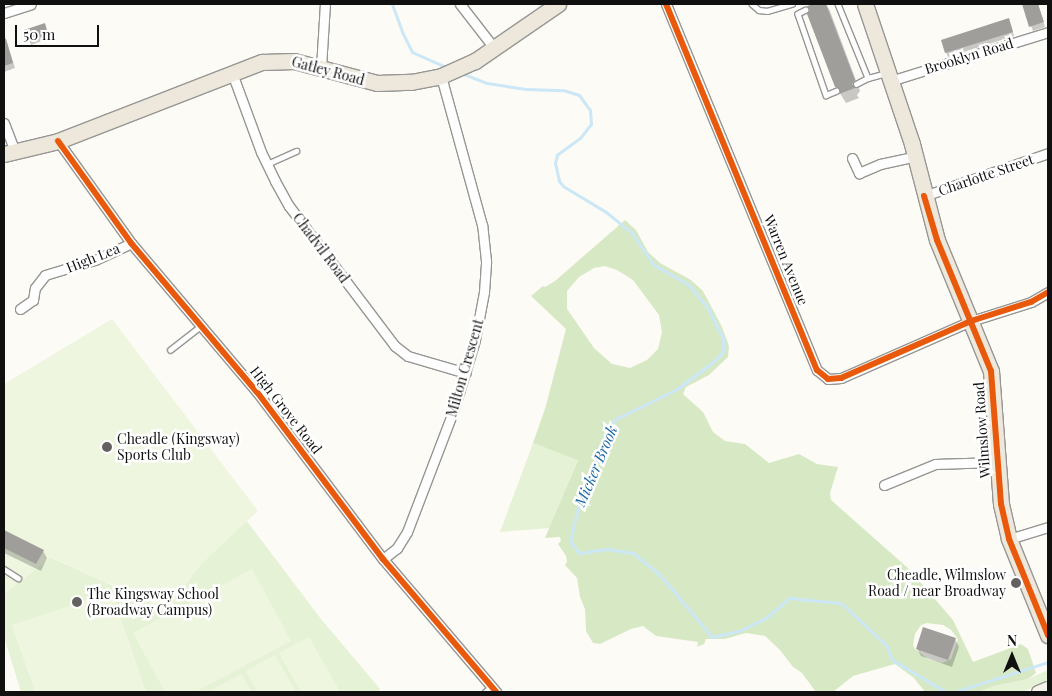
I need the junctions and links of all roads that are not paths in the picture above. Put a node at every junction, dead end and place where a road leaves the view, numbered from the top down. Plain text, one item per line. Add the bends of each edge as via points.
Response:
1 (31, 4) edge
2 (325, 4) edge
3 (460, 4) edge
4 (558, 4) edge
5 (666, 4) edge
6 (752, 4) edge
7 (792, 4) edge
8 (838, 4) edge
9 (865, 4) edge
10 (806, 10) dead end
11 (4, 13) edge
12 (1048, 32) edge
13 (494, 48) junction
14 (321, 67) junction
15 (232, 72) junction
16 (443, 75) junction
17 (889, 76) junction
18 (868, 78) junction
19 (856, 84) dead end
20 (836, 91) dead end
21 (4, 123) edge
22 (58, 141) junction
23 (296, 151) dead end
24 (9, 153) edge
25 (1048, 153) edge
26 (914, 157) junction
27 (852, 158) dead end
28 (266, 165) junction
29 (924, 196) junction
30 (131, 243) junction
31 (1048, 292) edge
32 (20, 309) dead end
33 (971, 320) junction
34 (202, 326) junction
35 (170, 350) dead end
36 (466, 373) junction
37 (996, 462) junction
38 (884, 485) dead end
39 (1048, 527) edge
40 (1008, 538) junction
41 (383, 559) junction
42 (4, 570) edge
43 (18, 578) dead end
44 (1048, 636) edge
45 (1048, 688) edge
46 (491, 690) edge
47 (1038, 692) edge

1 - 11 street
2 - 14 street
3 - 13 street
4 - 13 main road, Gatley Road
5 - 33 street, Warren Avenue via 817,370 828,379 841,378
6 - 7 lane via 767,11
8 - 18 lane
9 - 17 main road, Wilmslow Road
10 - 20 lane via 798,14 826,94
12 - 17 street, Brooklyn Road
13 - 16 main road, Gatley Road via 475,61
14 - 15 main road, Gatley Road via 279,59
14 - 16 main road, Gatley Road via 377,83 411,82
15 - 22 main road, Gatley Road
15 - 28 street, Chadvil Road
16 - 36 street, Milton Crescent via 482,224 486,253 481,315
17 - 18 lane
17 - 26 main road, Wilmslow Road
18 - 19 lane
21 - 24 street
22 - 24 main road, Gatley Road
22 - 30 street, High Grove Road
23 - 28 lane
25 - 29 street, Charlotte Street
26 - 27 street via 880,164 859,173
26 - 29 main road, Wilmslow Road
28 - 36 street, Chadvil Road via 289,206 395,346 408,356
29 - 33 main road, Wilmslow Road via 937,240
30 - 32 street, High Lea via 95,260 45,275 35,288 33,300
30 - 34 street, High Grove Road
31 - 33 street, Warren Avenue via 1031,302
33 - 37 main road, Wilmslow Road via 991,371
34 - 35 lane
34 - 41 street, High Grove Road via 258,392
36 - 41 street, Milton Crescent via 407,532 397,548
37 - 38 street via 935,464
37 - 40 main road, Wilmslow Road
39 - 40 street
40 - 44 main road, Wilmslow Road
41 - 46 street, High Grove Road
42 - 43 lane
45 - 47 street

